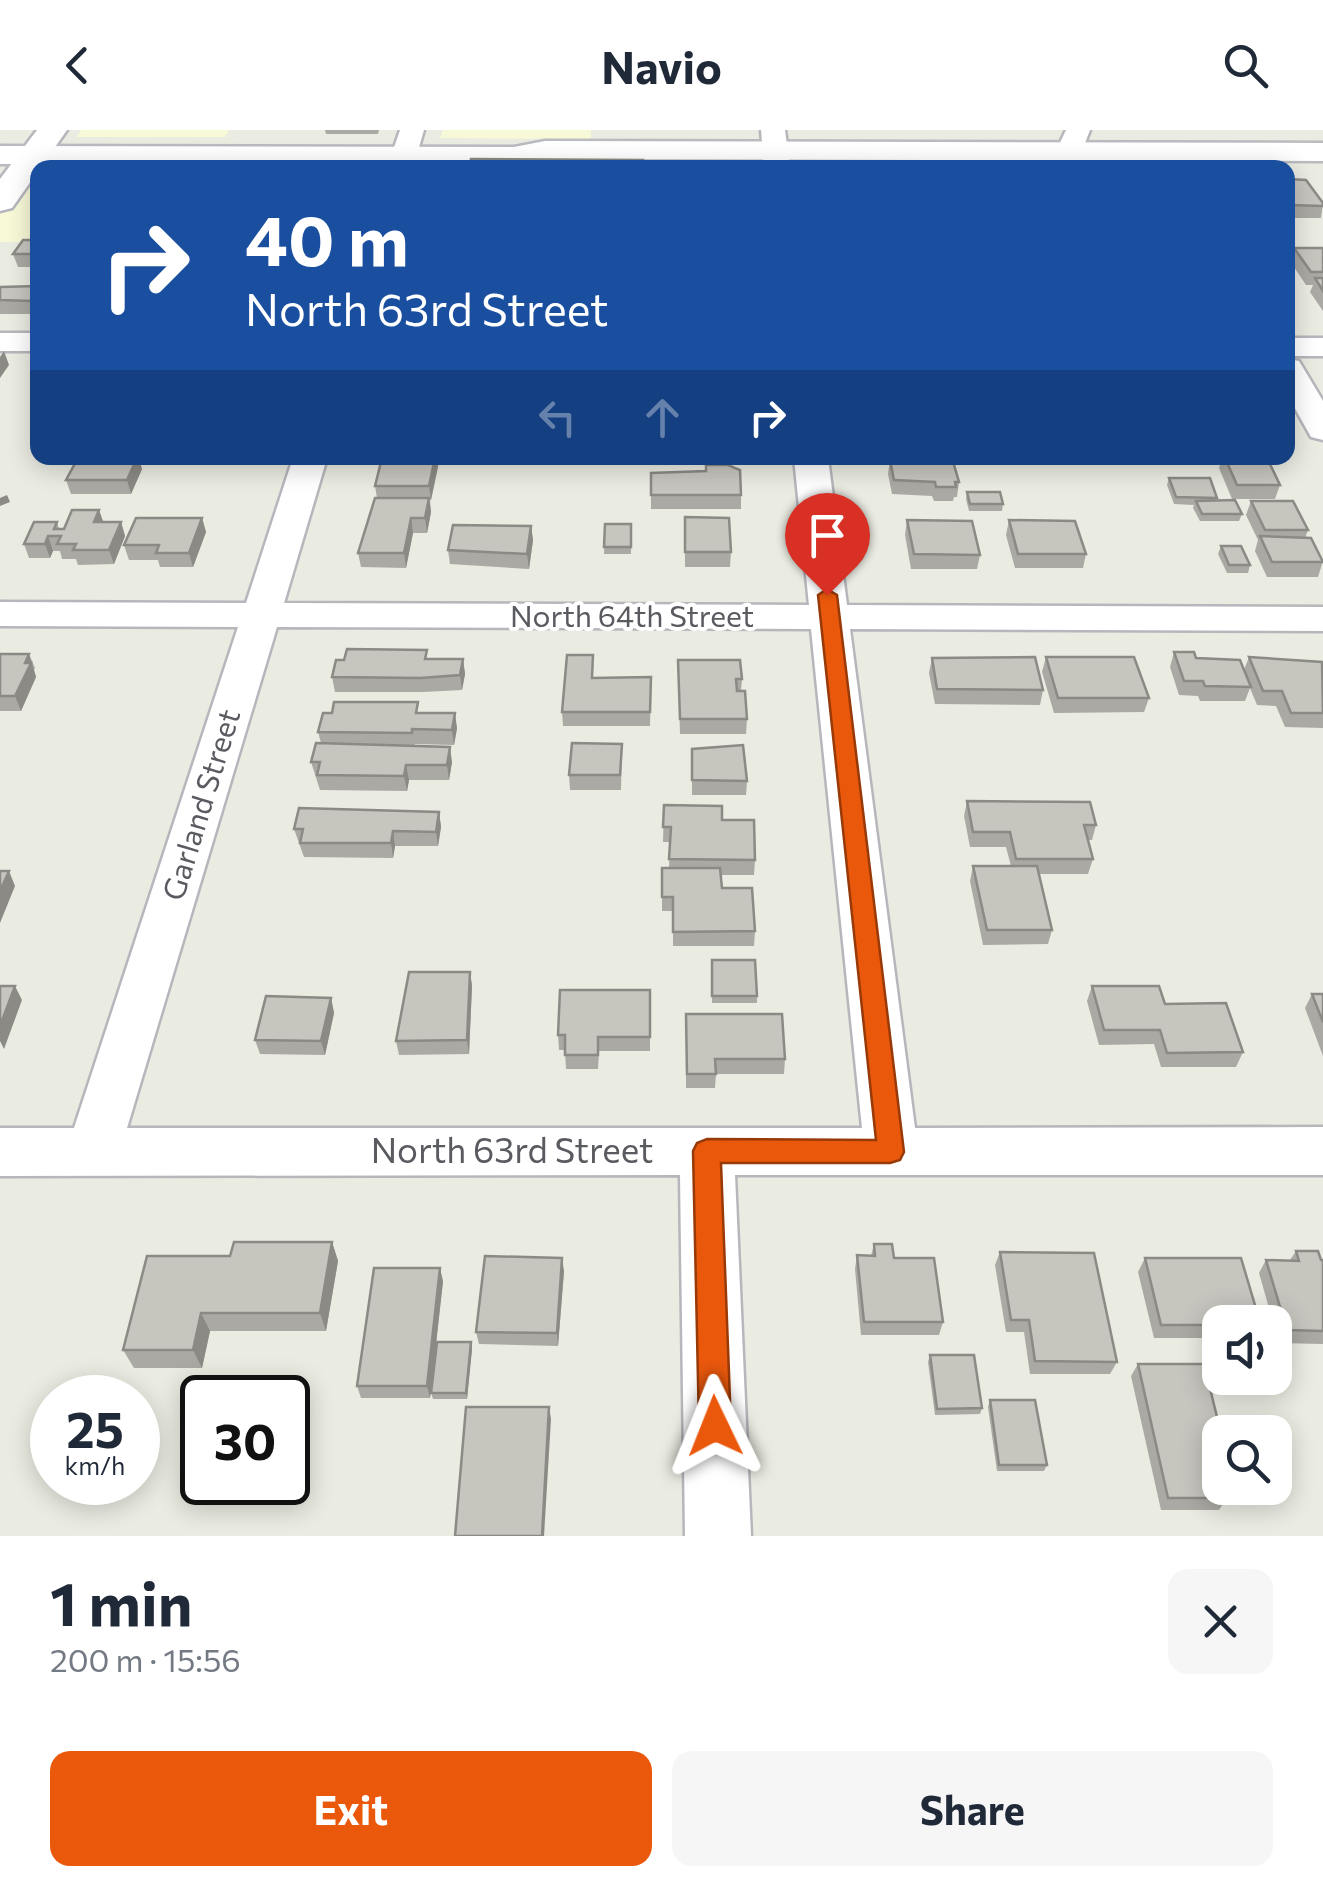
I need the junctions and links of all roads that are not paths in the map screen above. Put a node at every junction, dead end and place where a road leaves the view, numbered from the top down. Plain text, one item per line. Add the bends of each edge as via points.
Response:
1 (43, 142) edge
2 (1074, 148) edge
3 (405, 151) edge
4 (1323, 152) edge
5 (776, 153) edge
6 (0, 155) edge
7 (30, 160) edge
8 (534, 160) edge
9 (596, 160) edge
10 (1164, 160) edge
11 (1188, 160) edge
12 (1295, 164) edge
13 (1323, 165) edge
14 (0, 202) edge
15 (0, 342) edge
16 (30, 342) edge
17 (1323, 346) edge
18 (1295, 347) edge
19 (1295, 380) edge
20 (1323, 430) edge
21 (308, 465) edge
22 (812, 465) edge
23 (0, 614) edge
24 (261, 615) junction
25 (830, 618) junction
26 (1323, 620) edge
27 (1323, 1150) edge
28 (707, 1151) junction
29 (0, 1152) edge
30 (93, 1152) junction
31 (890, 1152) junction
32 (718, 1536) edge

1 - 3 main road
1 - 6 main road
2 - 5 main road
2 - 10 main road
3 - 8 main road
4 - 11 main road
5 - 9 main road
7 - 14 main road
12 - 13 main road
15 - 16 street
17 - 18 street
19 - 20 street
21 - 24 street, Garland Street
22 - 25 street
23 - 24 street, North 64th Street
24 - 25 street, North 64th Street
24 - 30 street, Garland Street
25 - 26 street, North 64th Street
25 - 31 street
27 - 31 street, North 63rd Street
28 - 30 street, North 63rd Street
28 - 31 street, North 63rd Street
28 - 32 street
29 - 30 street, North 63rd Street

